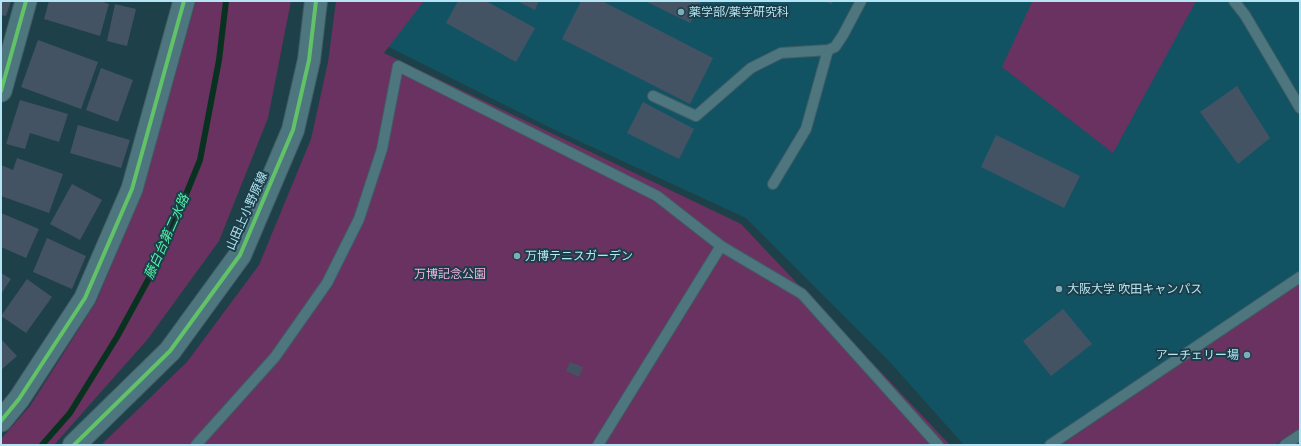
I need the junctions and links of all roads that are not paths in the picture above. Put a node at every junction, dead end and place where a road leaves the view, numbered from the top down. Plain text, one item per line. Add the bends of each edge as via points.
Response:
1 (26, 1) edge
2 (184, 1) edge
3 (316, 1) edge
4 (861, 1) edge
5 (1234, 1) edge
6 (828, 50) junction
7 (1, 91) edge
8 (653, 96) dead end
9 (1300, 108) edge
10 (772, 184) dead end
11 (721, 246) junction
12 (1300, 276) edge
13 (1, 421) edge
14 (1300, 435) edge
15 (74, 445) edge
16 (196, 445) edge
17 (598, 445) edge
18 (938, 445) edge
19 (1050, 445) edge
20 (1285, 445) edge

1 - 7 street
2 - 13 street via 132,189 85,298 20,399
3 - 15 main road, 山田上小野原線 via 309,60 292,130 240,254 170,351
4 - 6 lane via 835,47
5 - 9 lane via 1245,15
6 - 8 lane via 781,53 751,68 696,116
6 - 10 lane via 806,129
11 - 16 lane via 657,196 398,66 382,150 359,219 327,283 275,356
11 - 17 lane
11 - 18 lane via 802,294
12 - 19 lane
14 - 20 lane

